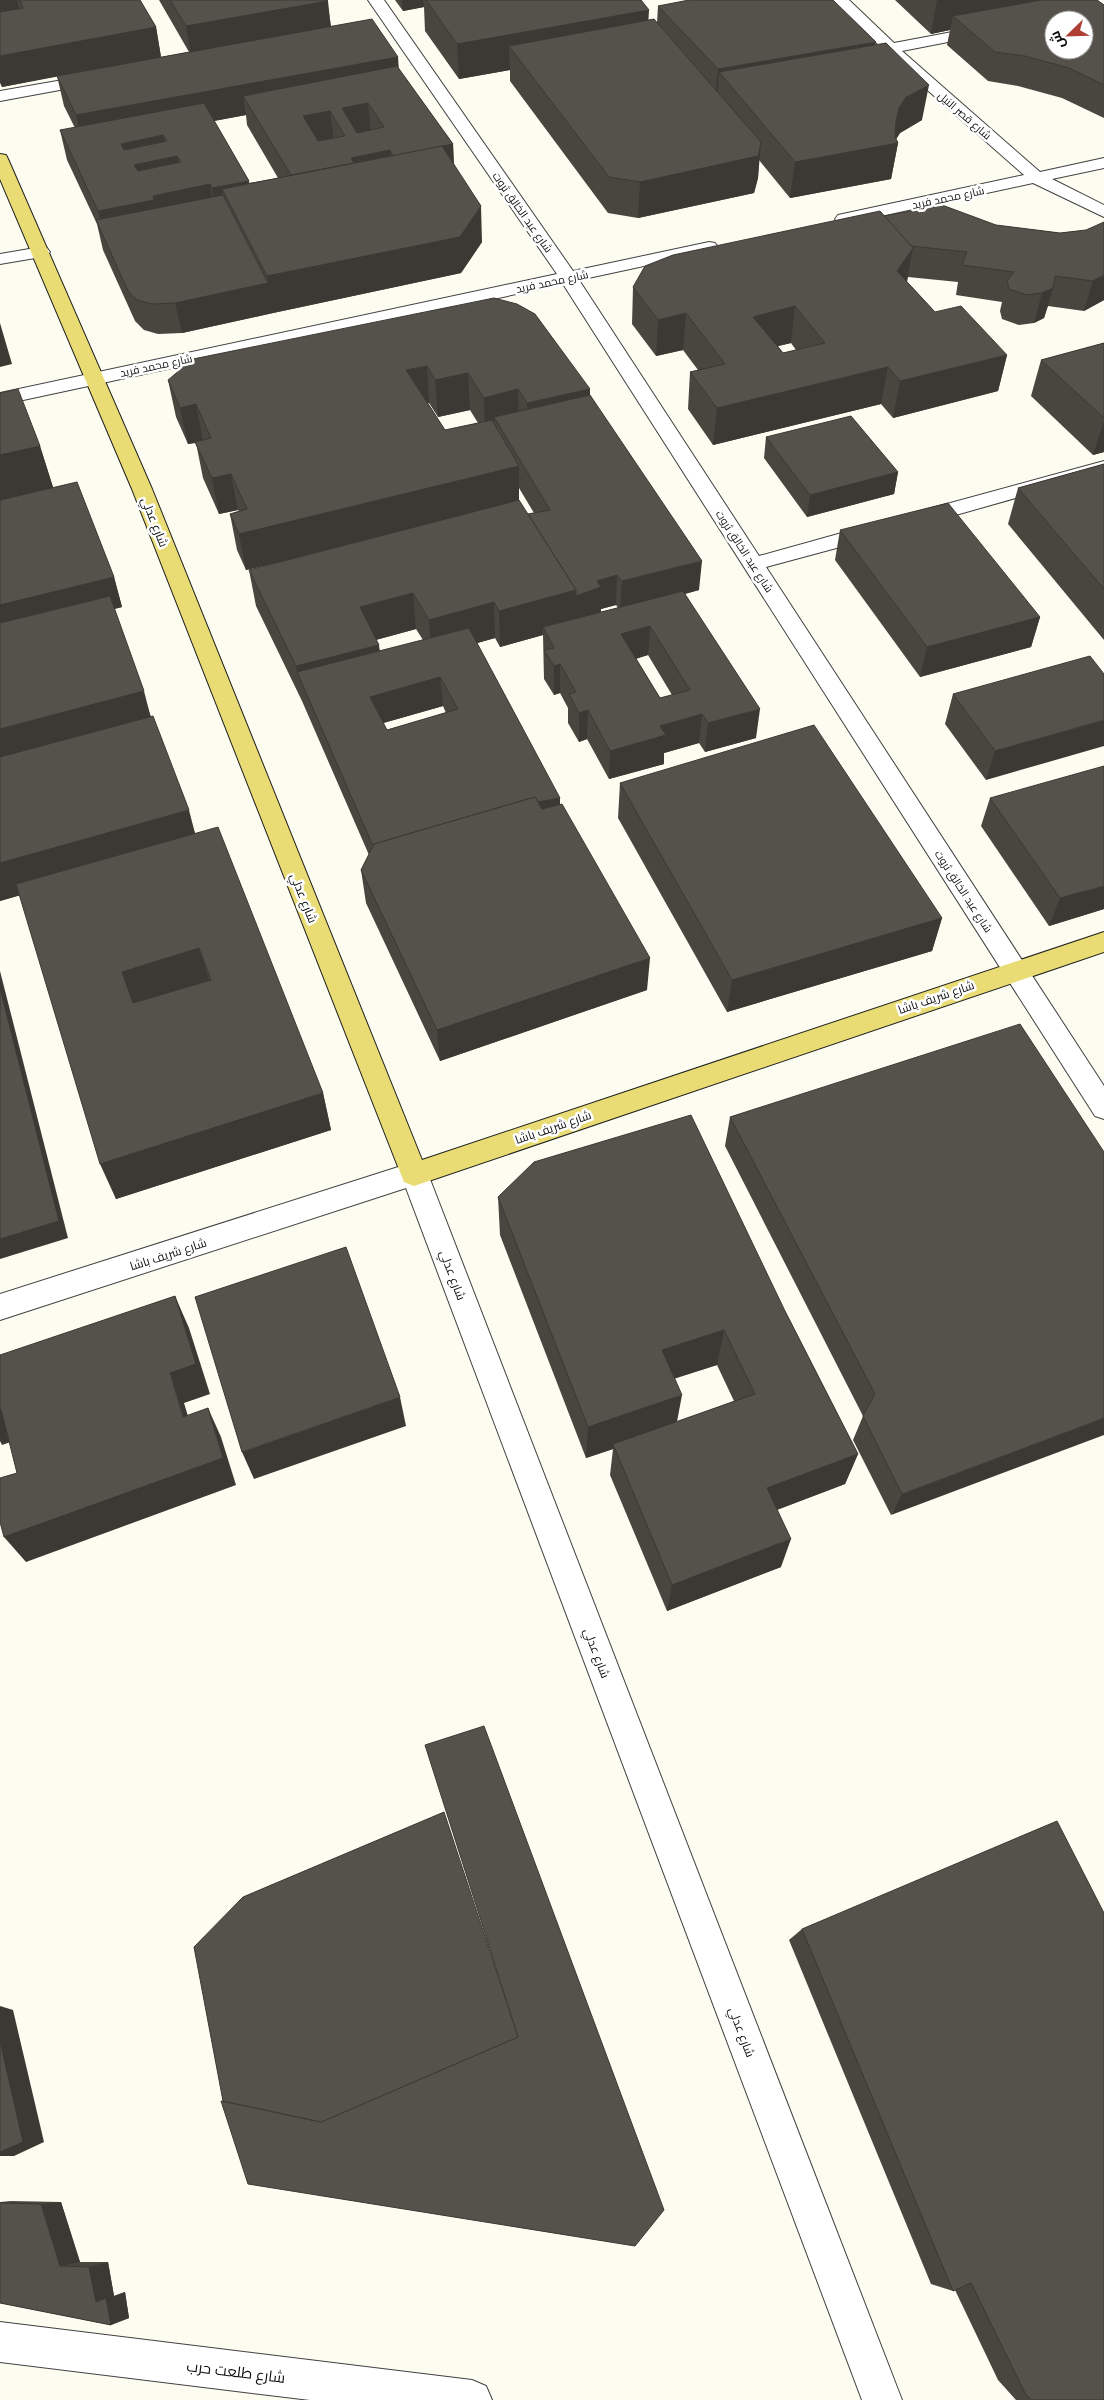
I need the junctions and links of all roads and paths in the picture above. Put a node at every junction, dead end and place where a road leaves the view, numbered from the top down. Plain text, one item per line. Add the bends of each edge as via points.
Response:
1 (376, 0) edge
2 (840, 0) edge
3 (997, 29) edge
4 (890, 48) junction
5 (115, 76) edge
6 (0, 96) edge
7 (0, 159) edge
8 (1104, 163) edge
9 (1038, 179) junction
10 (1104, 212) edge
11 (822, 224) edge
12 (725, 244) edge
13 (41, 252) junction
14 (0, 259) edge
15 (568, 277) junction
16 (94, 379) junction
17 (0, 399) edge
18 (1104, 467) edge
19 (753, 564) junction
20 (1104, 942) edge
21 (1015, 970) junction
22 (1104, 1108) edge
23 (414, 1174) junction
24 (0, 1307) edge
25 (0, 2342) edge
26 (472, 2400) edge
27 (882, 2400) edge

1 - 15 street, شارع عبد الخالق ثروت
2 - 4 street, شارع قصر النيل
3 - 4 street
4 - 9 street, شارع قصر النيل
5 - 6 street
7 - 13 main road, شارع عدلي
8 - 9 street, شارع محمد فريد
9 - 10 street, شارع قصر النيل
9 - 11 street, شارع محمد فريد
12 - 15 street, شارع محمد فريد
13 - 14 street
13 - 16 main road, شارع عدلي
15 - 16 street, شارع محمد فريد
15 - 19 street, شارع عبد الخالق ثروت
16 - 17 street, شارع محمد فريد
16 - 23 main road, شارع عدلي via 145,498
18 - 19 street
19 - 21 street, شارع عبد الخالق ثروت
20 - 21 main road, شارع شريف باشا
21 - 22 street, شارع عبد الخالق ثروت
21 - 23 main road, شارع شريف باشا
23 - 24 street, شارع شريف باشا
23 - 27 street, شارع عدلي
25 - 26 street, شارع طلعت حرب

